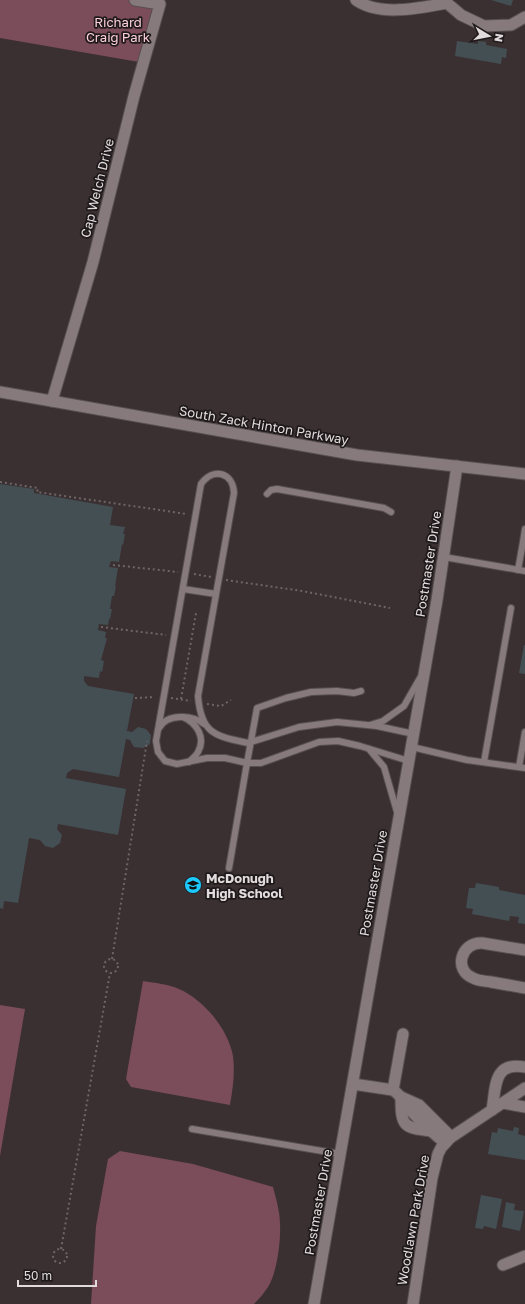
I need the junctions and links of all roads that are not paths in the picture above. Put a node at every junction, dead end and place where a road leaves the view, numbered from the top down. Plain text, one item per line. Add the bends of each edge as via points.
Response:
1 (135, 0) edge
2 (356, 0) edge
3 (161, 1) edge
4 (447, 2) edge
5 (525, 17) edge
6 (0, 392) edge
7 (52, 401) junction
8 (457, 466) junction
9 (525, 474) edge
10 (267, 494) dead end
11 (392, 512) dead end
12 (525, 529) edge
13 (524, 542) edge
14 (444, 557) junction
15 (522, 570) edge
16 (183, 589) junction
17 (216, 594) junction
18 (511, 608) dead end
19 (425, 670) junction
20 (361, 691) dead end
21 (199, 713) junction
22 (183, 717) junction
23 (200, 721) junction
24 (206, 725) junction
25 (369, 726) junction
26 (158, 730) junction
27 (525, 732) edge
28 (414, 734) junction
29 (201, 736) junction
30 (251, 742) junction
31 (412, 747) junction
32 (368, 748) junction
33 (409, 761) junction
34 (189, 762) junction
35 (484, 762) junction
36 (247, 763) junction
37 (522, 768) edge
38 (399, 820) junction
39 (229, 868) dead end
40 (525, 950) edge
41 (525, 988) edge
42 (403, 1034) dead end
43 (525, 1067) edge
44 (353, 1084) junction
45 (525, 1088) edge
46 (397, 1094) junction
47 (503, 1103) junction
48 (525, 1107) edge
49 (492, 1110) junction
50 (192, 1130) dead end
51 (448, 1140) junction
52 (340, 1154) junction
53 (525, 1256) edge
54 (503, 1265) dead end
55 (314, 1304) edge
56 (413, 1304) edge

1 - 3 street, Cap Welch Drive
2 - 4 street via 386,10 416,9
3 - 7 street, Cap Welch Drive via 134,96 93,262
4 - 5 street via 461,15 484,26 511,25
6 - 7 street, South Zack Hinton Parkway
7 - 8 street, South Zack Hinton Parkway via 357,455
8 - 9 street, South Zack Hinton Parkway
8 - 14 street, Postmaster Drive
10 - 11 lane via 277,489 370,505
12 - 13 lane
13 - 15 lane
14 - 15 lane
14 - 19 street, Postmaster Drive
16 - 17 lane
16 - 17 lane via 201,484 212,474 221,474 234,484 234,493
16 - 26 lane
17 - 21 lane via 198,696
18 - 35 lane
19 - 25 lane via 404,706 383,721
19 - 28 street, Postmaster Drive
20 - 30 lane via 311,692 257,708
21 - 23 lane
21 - 24 lane
22 - 23 lane
22 - 26 lane via 167,720
22 - 29 lane via 194,724
23 - 24 lane
23 - 29 lane
24 - 30 lane via 220,737
25 - 28 lane
25 - 30 lane via 337,722 299,727
26 - 34 lane via 158,752 165,760 177,764
27 - 37 lane
28 - 31 street, Postmaster Drive
29 - 34 lane via 201,746
30 - 36 lane
31 - 33 street, Postmaster Drive
31 - 35 lane
32 - 33 lane
32 - 36 lane via 338,741 319,742 261,763
32 - 38 lane via 384,767
33 - 38 street, Postmaster Drive
34 - 36 lane via 225,758
35 - 37 lane
36 - 39 lane
38 - 44 street, Postmaster Drive
40 - 41 street via 476,943 465,950 461,962 464,971 473,978
42 - 46 street
43 - 49 street via 510,1066 502,1071 498,1078
44 - 46 street
44 - 52 street, Postmaster Drive
45 - 47 street
46 - 51 street, Woodlawn Park Drive via 431,1131
46 - 51 street via 419,1105
47 - 48 street
47 - 49 street
49 - 51 street
50 - 52 lane
51 - 56 street, Woodlawn Park Drive via 438,1154 434,1169
52 - 55 street, Postmaster Drive
53 - 54 street

